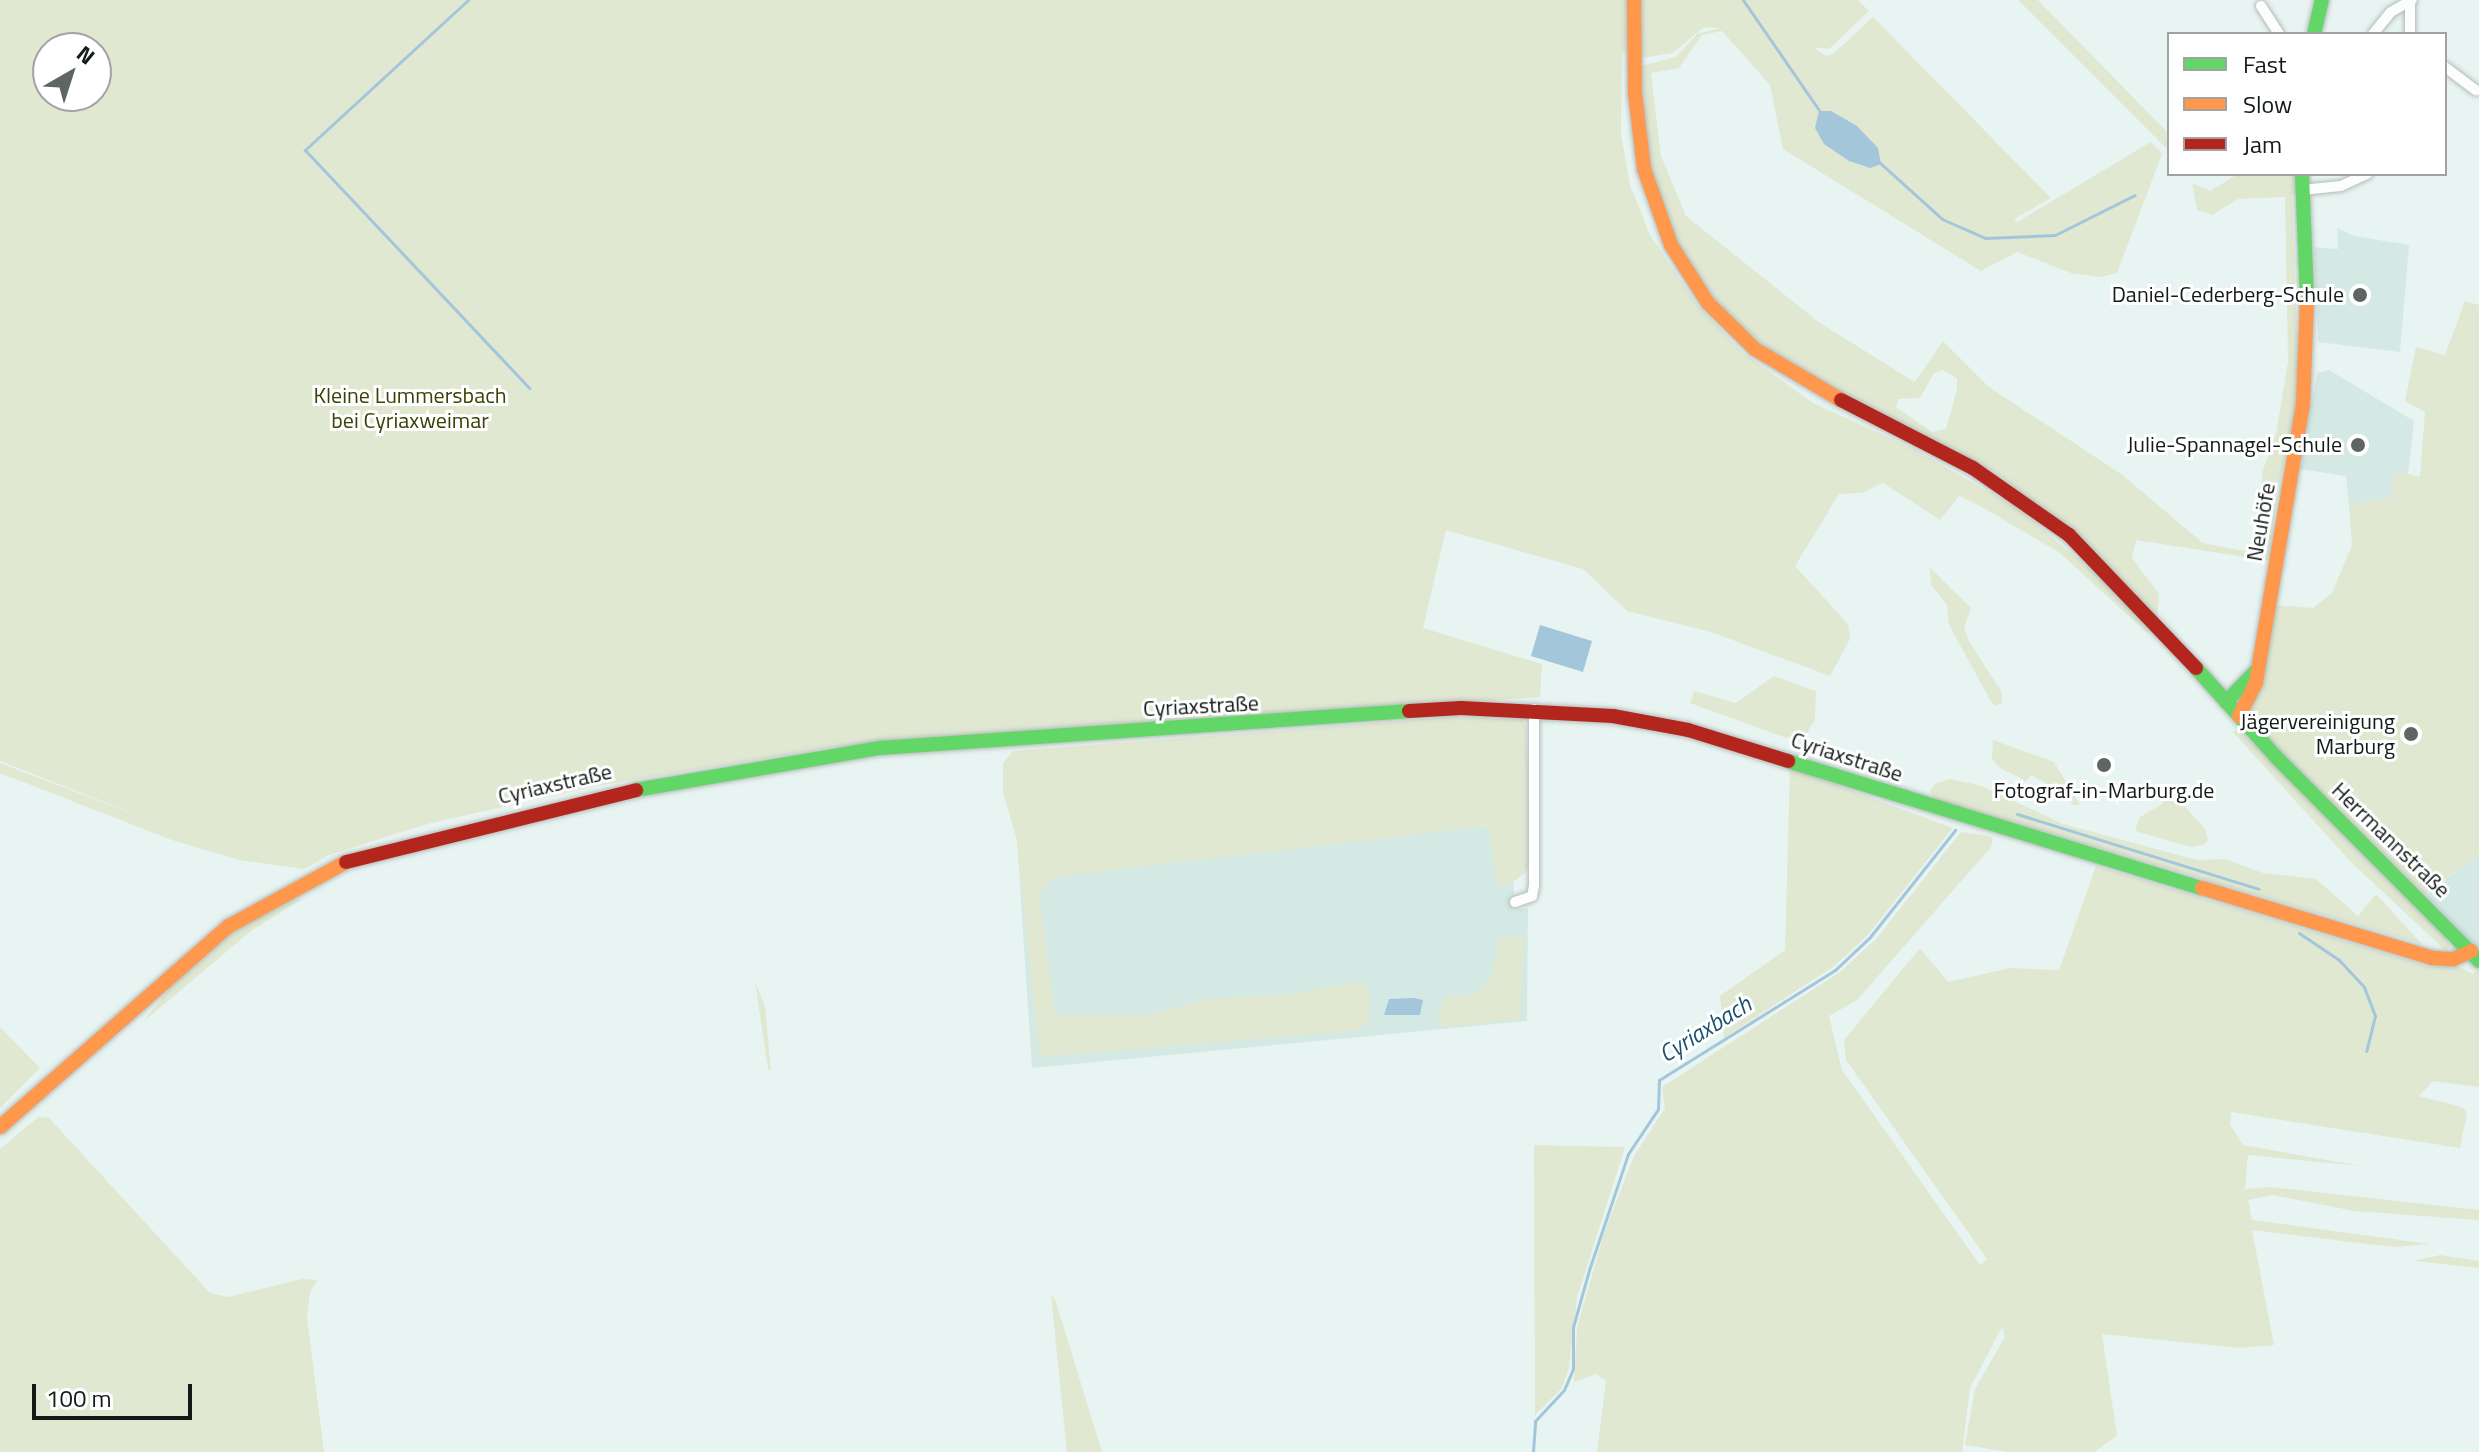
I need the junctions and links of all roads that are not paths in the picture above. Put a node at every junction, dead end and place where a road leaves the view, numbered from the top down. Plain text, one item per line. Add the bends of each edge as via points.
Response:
1 (1634, 0) edge
2 (2322, 0) edge
3 (2411, 1) edge
4 (2261, 6) dead end
5 (2278, 32) edge
6 (2314, 32) edge
7 (2375, 32) edge
8 (2410, 32) edge
9 (2447, 68) edge
10 (2476, 90) dead end
11 (2302, 176) edge
12 (2363, 176) edge
13 (2302, 190) junction
14 (2257, 670) junction
15 (2226, 702) junction
16 (1534, 708) junction
17 (2239, 716) junction
18 (1515, 902) dead end
19 (2475, 956) edge
20 (0, 1127) edge

1 - 15 street, Herrmannstraße via 1635,93 1644,169 1671,245 1708,303 1755,349 1794,376 1973,468 2069,535 2121,584
2 - 6 street
3 - 7 street via 2391,12
3 - 8 street
4 - 5 street
9 - 10 street
11 - 13 street, Neuhöfe
12 - 13 street via 2341,186
13 - 14 street, Neuhöfe via 2308,361
14 - 15 street
14 - 17 street, Neuhöfe via 2254,690
15 - 17 street, Herrmannstraße
16 - 18 street via 1534,886 1532,896
16 - 19 street, Cyriaxstraße via 1688,730 2432,958
16 - 20 street, Cyriaxstraße via 1461,708 880,748 661,784 382,849 305,879 229,926
17 - 19 street, Herrmannstraße

